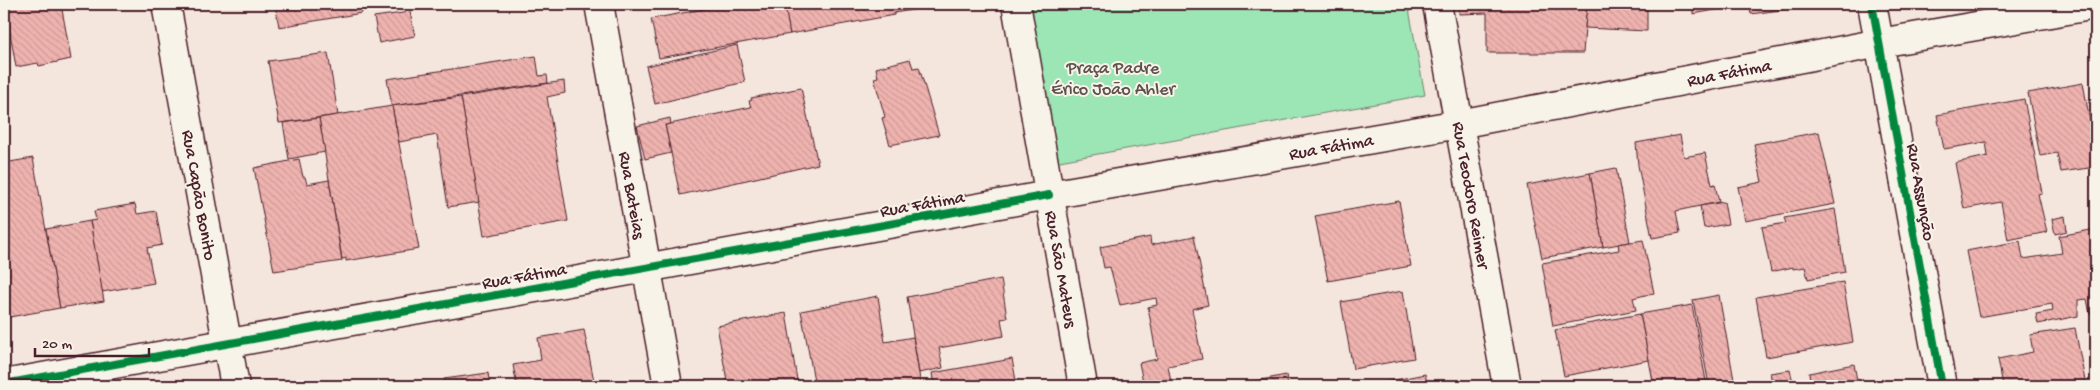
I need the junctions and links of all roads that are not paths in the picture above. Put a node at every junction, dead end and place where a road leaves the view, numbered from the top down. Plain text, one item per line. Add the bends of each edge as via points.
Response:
1 (166, 4) edge
2 (599, 4) edge
3 (1016, 4) edge
4 (1437, 4) edge
5 (1872, 4) edge
6 (2096, 5) edge
7 (1880, 43) junction
8 (1459, 124) junction
9 (1049, 195) junction
10 (646, 268) junction
11 (227, 343) junction
12 (4, 384) edge
13 (235, 386) edge
14 (668, 386) edge
15 (1083, 386) edge
16 (1507, 386) edge
17 (1942, 386) edge

1 - 11 main road, Rua Capão Bonito
2 - 10 main road, Rua Bateias
3 - 9 main road, Rua São Mateus
4 - 8 main road, Rua Teodoro Reimer
5 - 7 main road, Rua Assunção
6 - 7 main road, Rua Fátima
7 - 8 main road, Rua Fátima
7 - 17 main road, Rua Assunção
8 - 9 main road, Rua Fátima
8 - 16 main road, Rua Teodoro Reimer
9 - 10 main road, Rua Fátima
9 - 15 main road, Rua São Mateus
10 - 11 main road, Rua Fátima
10 - 14 main road, Rua Bateias
11 - 12 main road, Rua Fátima
11 - 13 main road, Rua Capão Bonito

